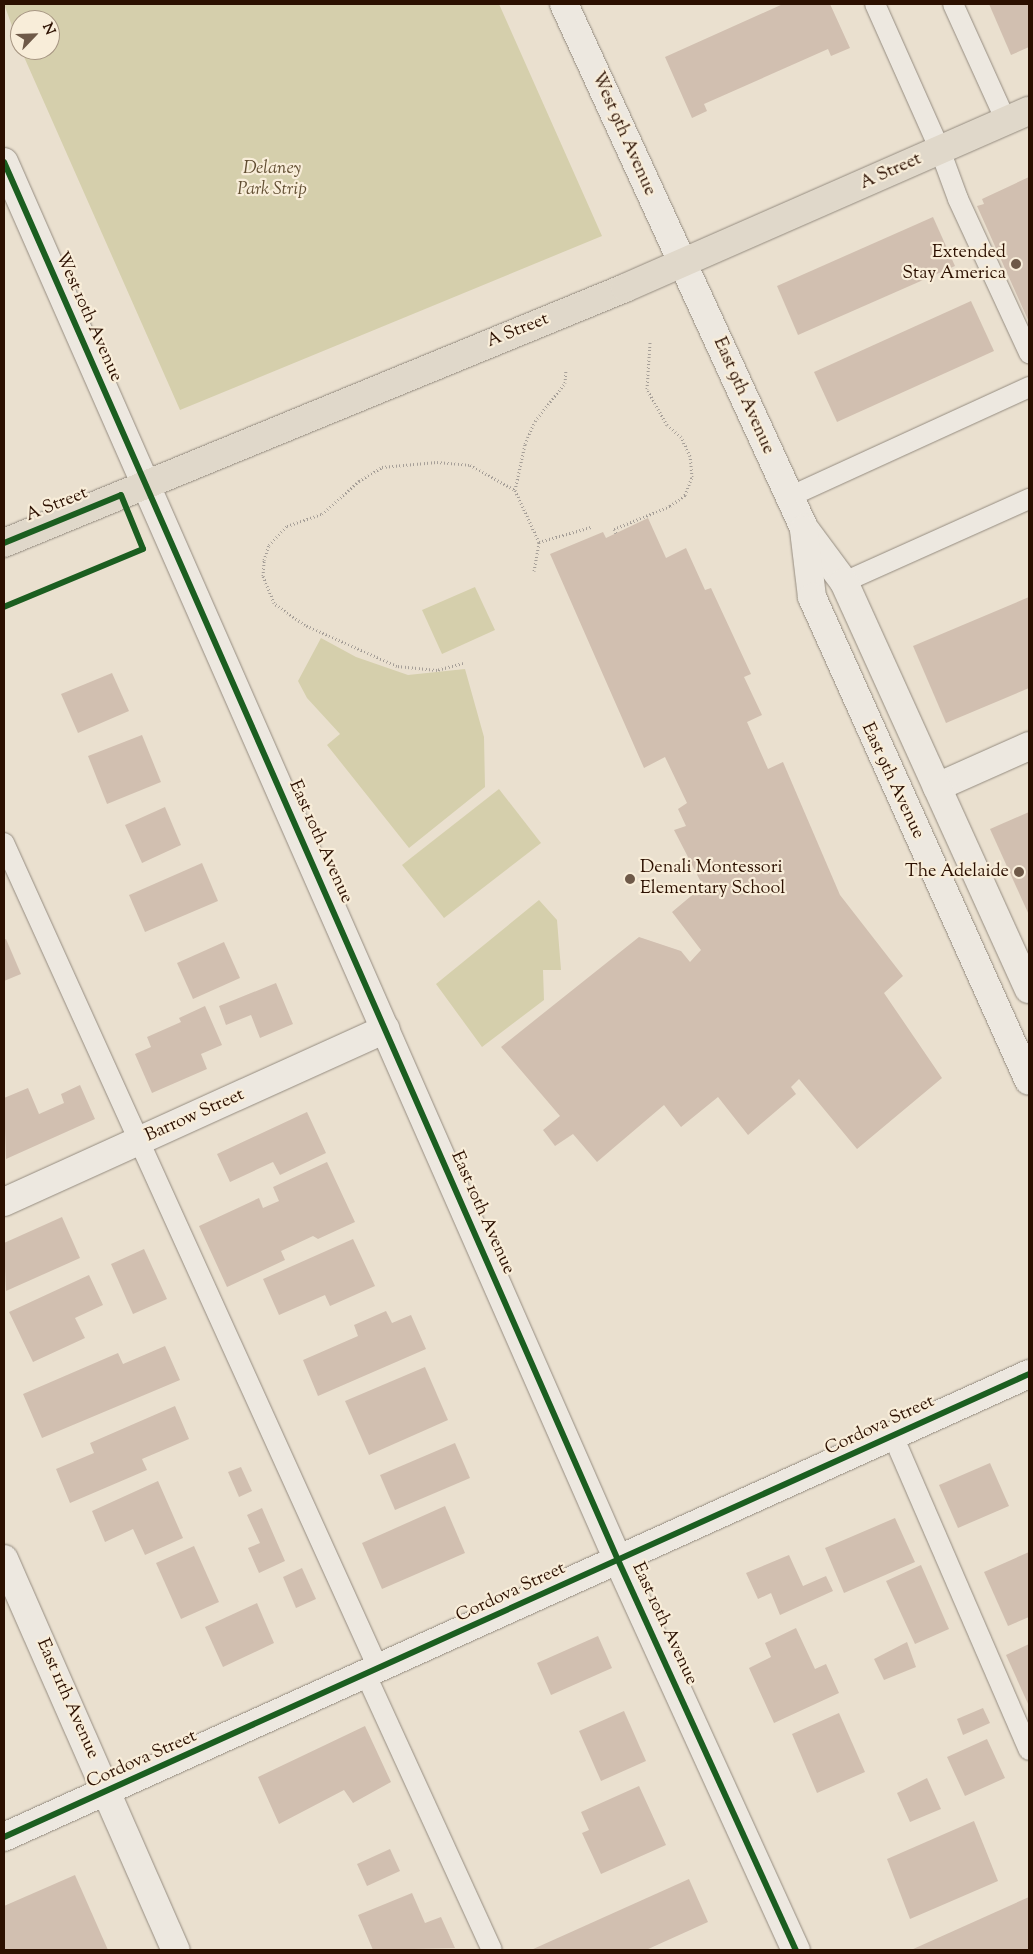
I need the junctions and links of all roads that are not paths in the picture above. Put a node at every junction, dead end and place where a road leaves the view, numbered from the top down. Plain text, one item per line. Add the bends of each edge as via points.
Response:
1 (564, 4) edge
2 (875, 4) edge
3 (953, 4) edge
4 (1018, 116) edge
5 (940, 150) junction
6 (4, 162) edge
7 (682, 264) junction
8 (1029, 353) edge
9 (1029, 387) edge
10 (146, 485) junction
11 (789, 497) junction
12 (1029, 499) edge
13 (804, 528) junction
14 (4, 543) edge
15 (844, 582) junction
16 (1029, 746) edge
17 (937, 787) junction
18 (4, 844) edge
19 (1029, 989) edge
20 (386, 1029) junction
21 (1029, 1081) edge
22 (138, 1141) junction
23 (4, 1202) edge
24 (1029, 1374) edge
25 (893, 1436) junction
26 (4, 1559) edge
27 (618, 1560) junction
28 (373, 1672) junction
29 (1029, 1750) edge
30 (109, 1791) junction
31 (4, 1837) edge
32 (176, 1950) edge
33 (492, 1950) edge
34 (796, 1950) edge

1 - 7 street, West 9th Avenue
2 - 5 lane
3 - 4 lane
4 - 5 main road, A Street
5 - 7 main road, A Street
5 - 8 lane via 958,199
6 - 10 street, West 10th Avenue
7 - 10 main road, A Street
7 - 11 street, East 9th Avenue
9 - 11 lane
10 - 14 main road, A Street
10 - 20 street, East 10th Avenue
11 - 13 street, East 9th Avenue
12 - 15 lane
13 - 15 street, East 9th Avenue
13 - 21 street, East 9th Avenue via 812,597
15 - 17 street, East 9th Avenue
16 - 17 street
17 - 19 street, East 9th Avenue
18 - 22 lane
20 - 22 street, Barrow Street
20 - 27 street, East 10th Avenue
22 - 23 street, Barrow Street
22 - 28 lane
24 - 25 street, Cordova Street
25 - 27 street, Cordova Street
25 - 29 lane
26 - 30 street, East 11th Avenue
27 - 28 street, Cordova Street
27 - 34 street, East 10th Avenue
28 - 30 street, Cordova Street
28 - 33 lane
30 - 31 street, Cordova Street
30 - 32 street, East 11th Avenue

